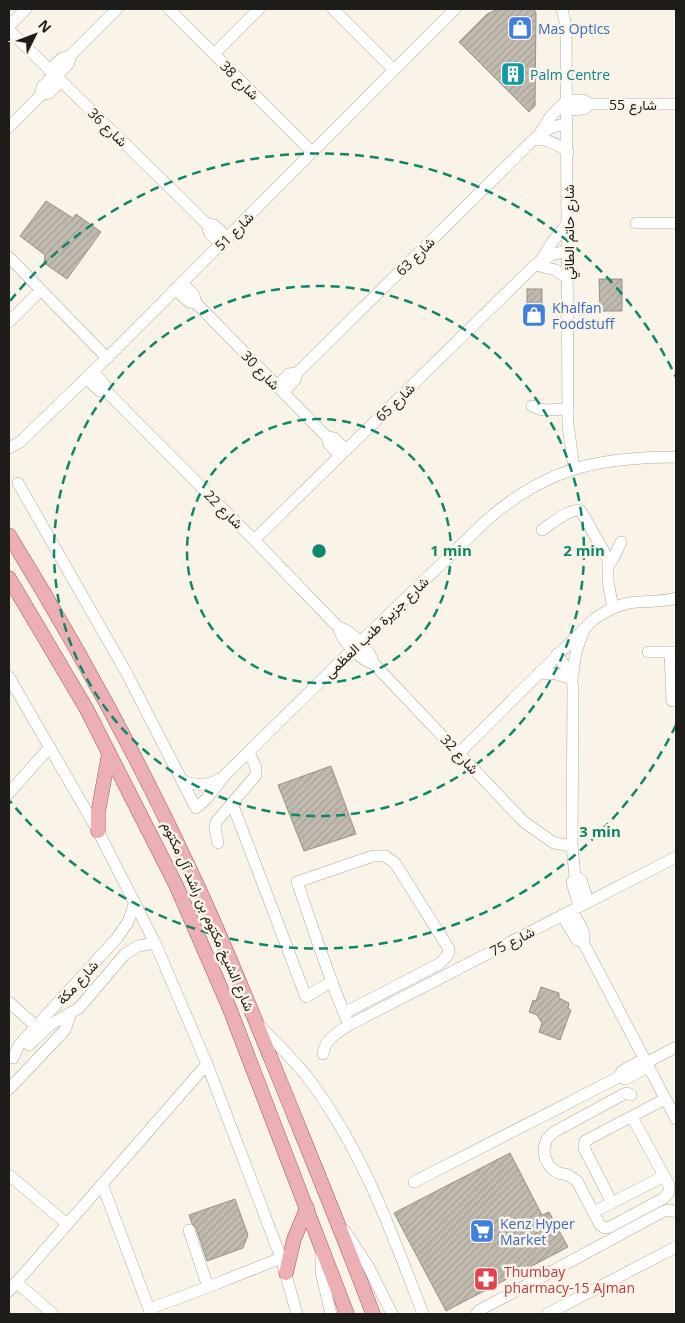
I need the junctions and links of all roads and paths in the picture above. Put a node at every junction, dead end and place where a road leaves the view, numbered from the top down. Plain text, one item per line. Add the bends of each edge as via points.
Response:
1 (26, 9) edge
2 (117, 9) edge
3 (169, 9) edge
4 (259, 9) edge
5 (333, 9) edge
6 (455, 9) edge
7 (562, 9) edge
8 (571, 9) edge
9 (9, 26) edge
10 (566, 26) junction
11 (9, 30) edge
12 (214, 54) junction
13 (394, 70) junction
14 (55, 76) junction
15 (676, 104) edge
16 (567, 105) junction
17 (567, 124) junction
18 (9, 127) edge
19 (536, 137) junction
20 (312, 152) junction
21 (568, 152) junction
22 (568, 223) junction
23 (636, 223) dead end
24 (676, 224) edge
25 (224, 241) junction
26 (568, 251) junction
27 (9, 257) edge
28 (537, 263) junction
29 (568, 279) junction
30 (179, 286) junction
31 (41, 290) junction
32 (9, 322) edge
33 (107, 358) junction
34 (90, 375) junction
35 (280, 389) junction
36 (532, 406) dead end
37 (568, 409) junction
38 (9, 448) edge
39 (343, 453) junction
40 (676, 457) edge
41 (574, 468) junction
42 (18, 483) dead end
43 (542, 530) dead end
44 (9, 535) edge
45 (254, 540) junction
46 (621, 542) dead end
47 (609, 564) junction
48 (9, 578) edge
49 (676, 598) edge
50 (664, 601) junction
51 (676, 604) edge
52 (613, 608) junction
53 (585, 627) junction
54 (356, 646) junction
55 (648, 652) dead end
56 (673, 652) edge
57 (557, 654) junction
58 (539, 673) junction
59 (9, 677) edge
60 (572, 678) junction
61 (672, 701) dead end
62 (50, 747) junction
63 (249, 752) junction
64 (109, 753) junction
65 (459, 753) junction
66 (226, 774) junction
67 (182, 780) junction
68 (9, 793) edge
69 (232, 803) junction
70 (98, 831) junction
71 (572, 842) junction
72 (218, 843) dead end
73 (676, 857) edge
74 (135, 902) junction
75 (575, 908) junction
76 (154, 943) junction
77 (332, 981) junction
78 (9, 1002) edge
79 (344, 1013) junction
80 (70, 1015) junction
81 (255, 1020) junction
82 (349, 1026) junction
83 (40, 1029) junction
84 (676, 1047) edge
85 (324, 1054) dead end
86 (11, 1060) edge
87 (646, 1063) junction
88 (207, 1064) junction
89 (9, 1089) edge
90 (631, 1095) dead end
91 (665, 1099) junction
92 (632, 1117) junction
93 (676, 1119) edge
94 (9, 1175) edge
95 (664, 1176) junction
96 (414, 1182) dead end
97 (102, 1184) junction
98 (612, 1203) junction
99 (307, 1208) junction
100 (594, 1212) junction
101 (676, 1212) edge
102 (67, 1224) junction
103 (339, 1224) junction
104 (188, 1230) dead end
105 (322, 1246) junction
106 (676, 1247) edge
107 (281, 1258) junction
108 (286, 1273) junction
109 (12, 1286) edge
110 (208, 1287) junction
111 (566, 1310) edge
112 (150, 1312) edge
113 (53, 1314) edge
114 (297, 1314) edge
115 (331, 1314) edge
116 (348, 1314) edge
117 (373, 1314) edge
118 (392, 1314) edge
119 (423, 1314) edge
120 (476, 1314) edge
121 (547, 1314) edge

1 - 9 street
2 - 14 street via 70,56 62,58
3 - 12 street, شارع 38
4 - 12 street
5 - 13 street
6 - 13 street, شارع 51
7 - 10 street, شارع حاتم الطائي
8 - 10 street, شارع حاتم الطائي
10 - 16 street, شارع حاتم الطائي
11 - 14 street, شارع 36
12 - 20 street, شارع 38
13 - 20 street, شارع 51
14 - 18 street
14 - 25 street, شارع 36 via 207,224 214,225
15 - 16 street, شارع 55 via 590,104 584,109
16 - 17 street, شارع حاتم الطائي
16 - 19 street, شارع 63 via 551,116
17 - 19 street, شارع 63 via 552,127
17 - 21 street, شارع حاتم الطائي
19 - 21 street
19 - 35 street, شارع 63 via 297,372 295,380
20 - 25 street, شارع 51
21 - 22 street, شارع حاتم الطائي
22 - 26 street, شارع حاتم الطائي
22 - 28 street, شارع 65
23 - 24 street
25 - 30 street, شارع 51
26 - 28 street, شارع 65 via 553,254
26 - 29 street, شارع حاتم الطائي
27 - 31 street
28 - 29 street
28 - 39 street, شارع 65
29 - 37 street, شارع حاتم الطائي
30 - 33 street, شارع 51
30 - 35 street, شارع 30 via 194,295 196,303
31 - 32 street
31 - 33 street
33 - 34 street, شارع 51
34 - 38 street, شارع 51 via 20,442
34 - 45 street, شارع 22 via 105,385 107,392
35 - 39 street, شارع 30 via 327,437 334,438
36 - 37 street via 543,410
37 - 41 street, شارع حاتم الطائي
39 - 45 street, شارع 65
40 - 41 street, شارع جزيرة طنب العظمى via 609,460
41 - 54 street, شارع جزيرة طنب العظمى via 540,483 498,510
42 - 67 street via 126,672
43 - 47 street via 572,510 578,510
44 - 81 main road, شارع الشيخ مكتوم بن راشد آل مكتوم via 70,638 156,798
45 - 54 street, شارع 22 via 339,628 340,636
46 - 47 street
47 - 52 street via 608,582
48 - 64 main road, شارع الشيخ مكتوم بن راشد آل مكتوم
49 - 50 street
50 - 51 street
50 - 52 street via 636,602
52 - 53 street
53 - 57 street
53 - 60 street via 576,652
54 - 63 street, شارع جزيرة طنب العظمى
54 - 65 street, شارع 32 via 366,662 373,662
55 - 56 street
56 - 61 street
57 - 58 street
57 - 60 street
58 - 60 street
58 - 65 street
59 - 62 street
60 - 71 street
62 - 68 street
62 - 70 street
63 - 66 street, شارع جزيرة طنب العظمى
63 - 69 street via 256,775
64 - 70 main road via 98,813
64 - 99 main road, شارع الشيخ مكتوم بن راشد آل مكتوم via 200,938
65 - 71 street, شارع 32 via 524,822 551,840 558,836
66 - 67 street, شارع جزيرة طنب العظمى via 203,785
66 - 67 street, شارع جزيرة طنب العظمى via 196,808
69 - 72 street via 216,822
69 - 77 street via 306,997
70 - 74 street
71 - 75 street
73 - 75 street, شارع 75
74 - 76 street
74 - 83 street, شارع مكة via 128,922 117,938
75 - 82 street, شارع 75
75 - 87 street via 577,940 583,942
76 - 80 street, شارع مكة via 138,946 125,954 88,1000
76 - 88 street
77 - 79 street
77 - 79 street via 297,882 374,856 389,858 436,926 449,949 448,955 439,964
78 - 83 street
79 - 82 street
80 - 83 street, شارع مكة
80 - 89 street via 65,1030
81 - 103 main road, شارع الشيخ مكتوم بن راشد آل مكتوم
81 - 119 street via 308,1078 339,1124 379,1202
82 - 85 street, شارع 75 via 328,1041
83 - 86 street, شارع مكة
84 - 87 street
87 - 91 street
87 - 96 street via 626,1079 620,1077
88 - 97 street
88 - 107 street
90 - 100 street via 624,1094 560,1128 550,1135 545,1144 547,1163 553,1170 576,1181
91 - 92 street
91 - 93 street
92 - 95 street
92 - 98 street via 584,1144
94 - 102 street
95 - 98 street
95 - 100 street via 670,1188 667,1196 610,1227 600,1225
97 - 102 street
97 - 112 street
98 - 100 street
99 - 105 main road, شارع الشيخ مكتوم بن راشد آل مكتوم
99 - 108 main road via 290,1250
101 - 120 street via 664,1211
102 - 109 street
103 - 117 main road, شارع الشيخ مكتوم بن راشد آل مكتوم
103 - 118 street via 368,1266
104 - 110 street
105 - 115 street via 321,1272
105 - 116 main road, شارع الشيخ مكتوم بن راشد آل مكتوم
106 - 111 street
107 - 108 street
107 - 110 street
108 - 114 street
109 - 113 street
110 - 112 street
111 - 121 street

